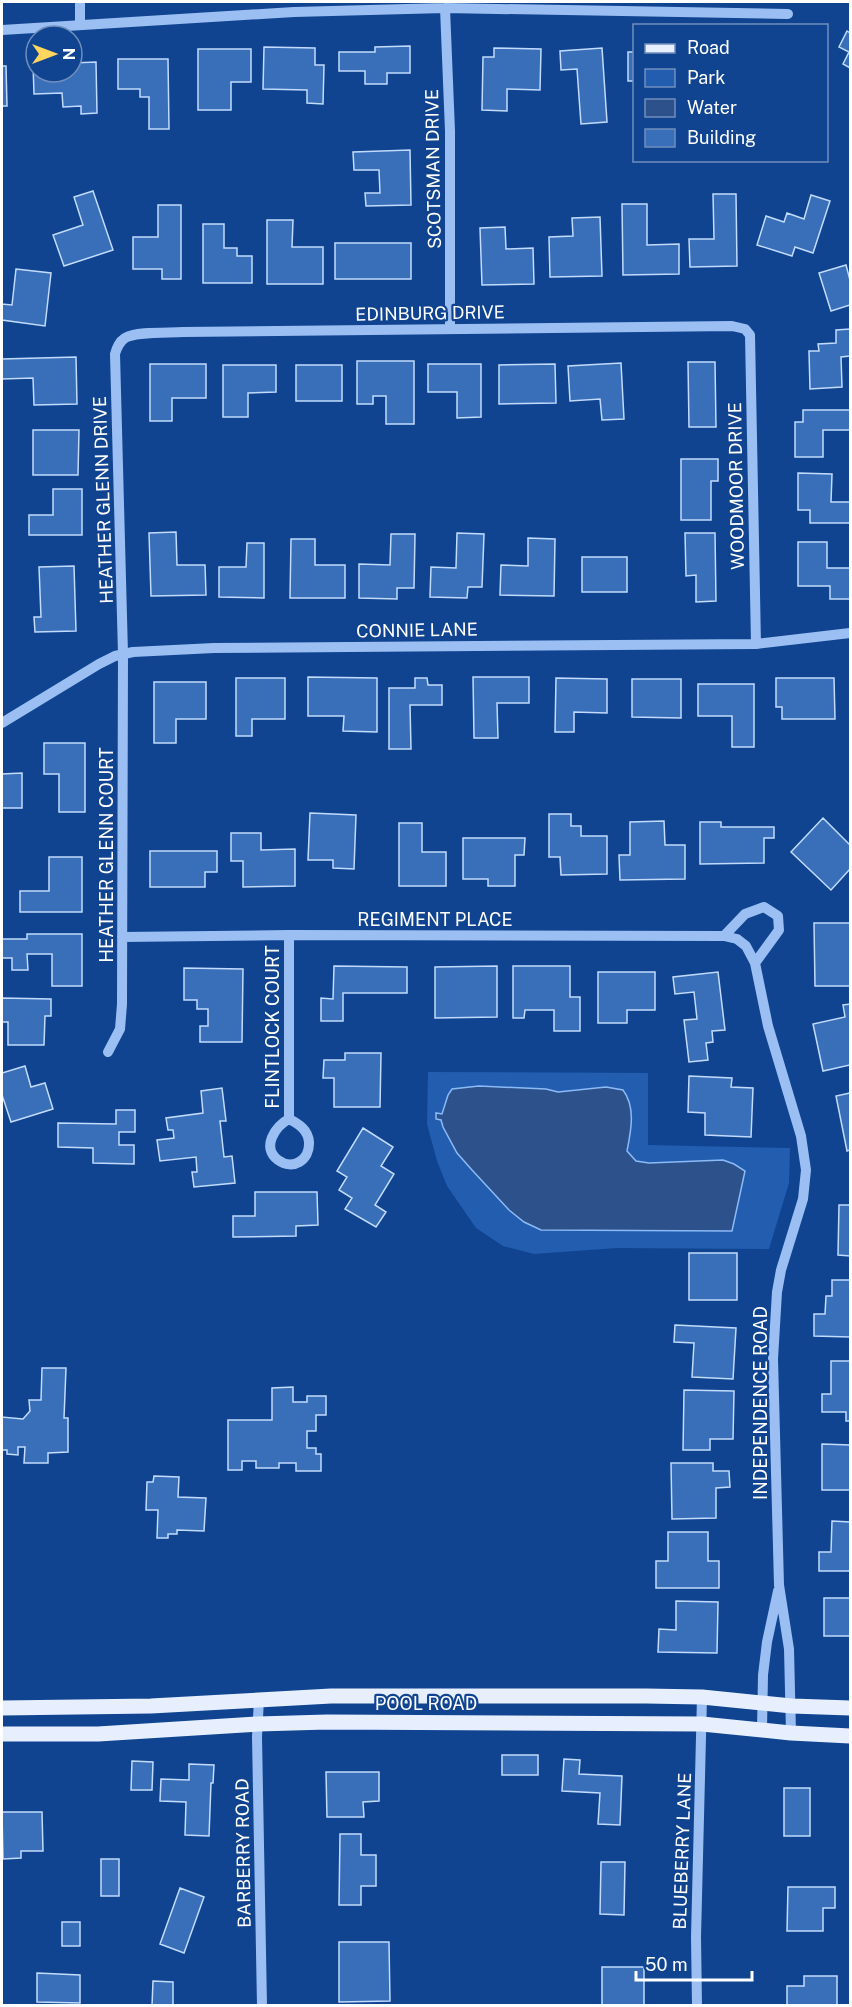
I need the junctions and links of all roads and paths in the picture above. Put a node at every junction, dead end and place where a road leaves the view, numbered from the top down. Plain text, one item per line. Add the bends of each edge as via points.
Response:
1 (80, 2) edge
2 (445, 8) junction
3 (788, 14) dead end
4 (80, 24) edge
5 (84, 25) edge
6 (24, 29) edge
7 (2, 30) edge
8 (450, 329) junction
9 (745, 329) joint
10 (118, 345) joint
11 (850, 633) edge
12 (756, 645) junction
13 (123, 654) junction
14 (2, 723) edge
15 (289, 935) junction
16 (724, 936) junction
17 (122, 937) junction
18 (746, 946) joint
19 (755, 963) junction
20 (108, 1052) dead end
21 (289, 1119) dead end
22 (779, 1585) junction
23 (702, 1697) junction
24 (259, 1699) junction
25 (763, 1703) junction
26 (792, 1706) junction
27 (2, 1708) edge
28 (850, 1708) edge
29 (258, 1724) junction
30 (702, 1724) junction
31 (762, 1729) junction
32 (791, 1732) junction
33 (2, 1734) edge
34 (850, 1736) edge
35 (262, 2006) edge
36 (697, 2006) edge

1 - 4 street
2 - 3 street
2 - 5 street via 294,12
2 - 8 street, SCOTSMAN DRIVE via 450,131
6 - 7 street
8 - 9 street, EDINBURG DRIVE
8 - 10 street, EDINBURG DRIVE via 137,334
9 - 12 street, WOODMOOR DRIVE via 750,334
10 - 13 street, HEATHER GLENN DRIVE via 115,354
11 - 12 street, CONNIE LANE
12 - 13 street, CONNIE LANE via 214,648
13 - 14 street, CONNIE LANE via 99,664
13 - 17 street, HEATHER GLENN COURT
15 - 16 street, REGIMENT PLACE
15 - 17 street, REGIMENT PLACE
15 - 21 street, FLINTLOCK COURT
16 - 18 street, REGIMENT PLACE
16 - 19 street via 745,914 764,907 778,916 779,930
17 - 20 street, HEATHER GLENN COURT via 120,1029
18 - 19 street, INDEPENDENCE ROAD
19 - 22 street, INDEPENDENCE ROAD via 768,1026 801,1136 806,1170 803,1199 777,1292 774,1359
22 - 25 street, INDEPENDENCE ROAD via 767,1642
22 - 26 street, INDEPENDENCE ROAD via 789,1649
23 - 24 main road, POOL ROAD
23 - 25 main road, POOL ROAD
23 - 30 street, BLUEBERRY LANE
24 - 27 main road, POOL ROAD via 151,1706
24 - 29 street, BARBERRY ROAD
25 - 26 main road, POOL ROAD
25 - 31 street, INDEPENDENCE ROAD
26 - 28 main road, POOL ROAD
26 - 32 street, INDEPENDENCE ROAD
29 - 30 main road, POOL ROAD
29 - 33 main road, POOL ROAD via 98,1734
29 - 35 street, BARBERRY ROAD
30 - 31 main road, POOL ROAD
30 - 36 street, BLUEBERRY LANE
31 - 32 main road, POOL ROAD
32 - 34 main road, POOL ROAD

